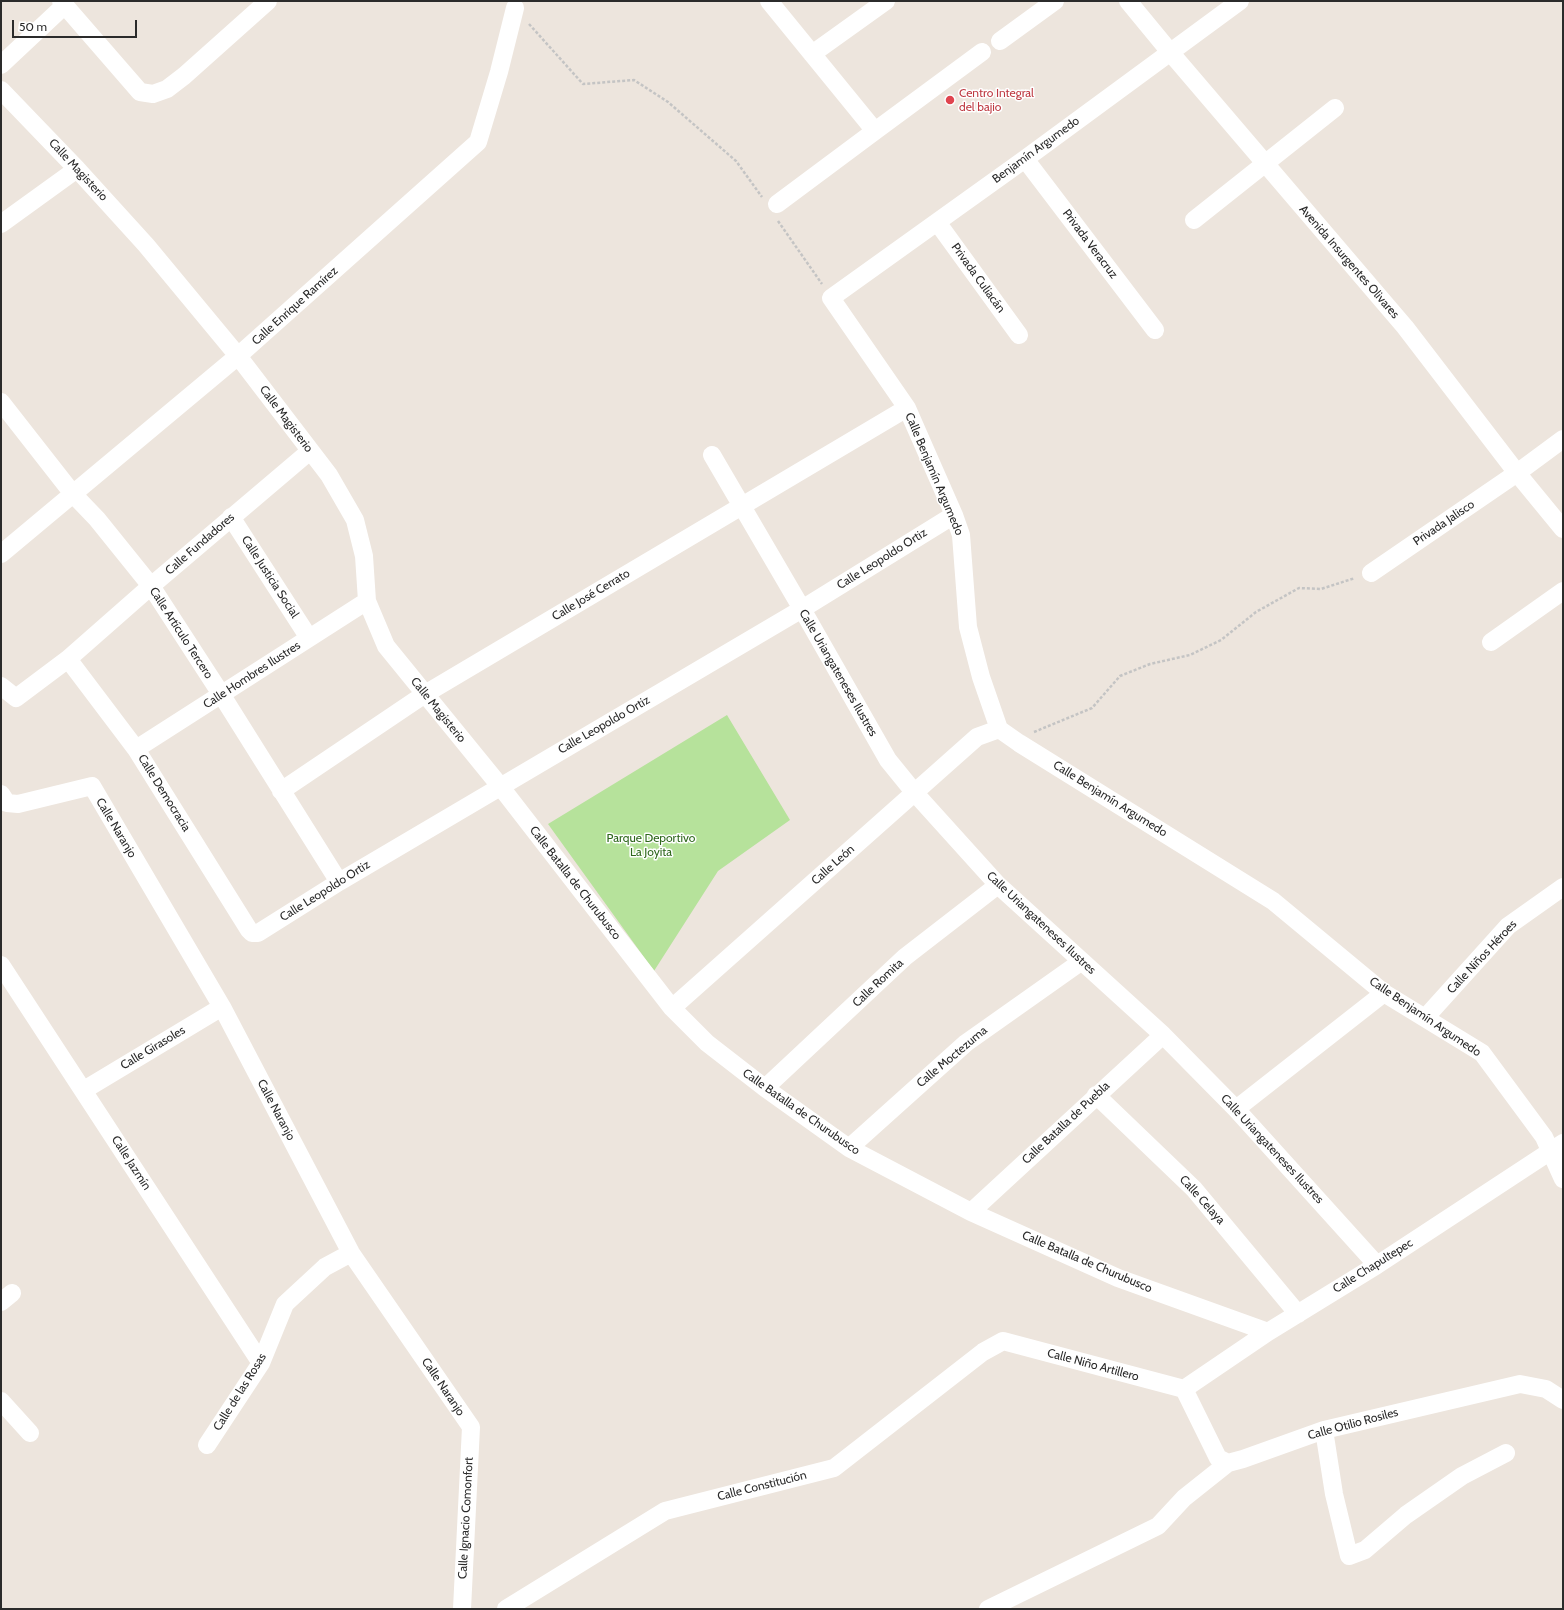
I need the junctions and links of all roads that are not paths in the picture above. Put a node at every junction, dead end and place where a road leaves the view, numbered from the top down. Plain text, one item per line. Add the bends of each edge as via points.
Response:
1 (268, 1) edge
2 (768, 1) edge
3 (886, 1) edge
4 (1055, 1) edge
5 (1128, 1) edge
6 (1240, 1) edge
7 (63, 3) edge
8 (516, 4) edge
9 (1000, 41) dead end
10 (982, 52) dead end
11 (1170, 52) junction
12 (812, 54) junction
13 (1, 65) edge
14 (1, 90) edge
15 (1335, 108) dead end
16 (875, 131) junction
17 (1025, 159) junction
18 (1264, 163) junction
19 (77, 169) junction
20 (773, 208) road end
21 (1194, 220) dead end
22 (938, 222) junction
23 (1, 224) edge
24 (832, 298) joint
25 (1155, 330) dead end
26 (1019, 335) dead end
27 (238, 356) junction
28 (2, 405) edge
29 (907, 408) junction
30 (1563, 439) edge
31 (310, 451) junction
32 (712, 455) dead end
33 (1517, 473) junction
34 (73, 494) junction
35 (741, 505) junction
36 (954, 515) junction
37 (231, 517) junction
38 (1563, 529) edge
39 (1, 554) edge
40 (1371, 573) road end
41 (151, 586) junction
42 (1563, 591) edge
43 (367, 601) junction
44 (802, 609) junction
45 (309, 638) junction
46 (1491, 642) dead end
47 (68, 659) junction
48 (1, 686) edge
49 (221, 694) junction
50 (425, 694) junction
51 (999, 729) junction
52 (136, 749) junction
53 (500, 786) junction
54 (281, 791) junction
55 (914, 792) junction
56 (4, 799) edge
57 (339, 882) junction
58 (998, 886) junction
59 (1563, 887) edge
60 (252, 933) joint
61 (1082, 961) junction
62 (3, 973) edge
63 (1384, 993) junction
64 (222, 1007) junction
65 (672, 1008) junction
66 (1425, 1018) junction
67 (1163, 1035) junction
68 (765, 1088) junction
69 (84, 1090) junction
70 (1096, 1095) junction
71 (1236, 1109) junction
72 (1557, 1147) edge
73 (849, 1148) junction
74 (1563, 1179) edge
75 (971, 1212) junction
76 (351, 1253) junction
77 (1377, 1264) junction
78 (1298, 1314) junction
79 (1268, 1332) junction
80 (1003, 1341) joint
81 (261, 1363) junction
82 (1184, 1389) junction
83 (1563, 1400) edge
84 (1, 1401) edge
85 (471, 1427) joint
86 (1324, 1430) junction
87 (30, 1433) dead end
88 (207, 1445) dead end
89 (1506, 1454) dead end
90 (1228, 1463) junction
91 (511, 1608) edge
92 (462, 1609) edge
93 (988, 1609) edge

1 - 7 street via 167,90 153,94 140,92
2 - 12 street
3 - 12 street
4 - 9 street
5 - 11 street, Avenida Insurgentes Olivares
6 - 11 street, Benjamín Argumedo
7 - 13 street
8 - 27 street, Calle Enrique Ramírez via 478,142
10 - 16 street
11 - 17 street, Benjamín Argumedo
11 - 18 street, Avenida Insurgentes Olivares
12 - 16 street
14 - 19 street, Calle Magisterio
15 - 18 street
16 - 20 street
17 - 22 street, Benjamín Argumedo
17 - 25 street, Privada Veracruz
18 - 21 street
18 - 33 street, Avenida Insurgentes Olivares via 1405,327
19 - 23 street
19 - 27 street, Calle Magisterio via 146,245
22 - 24 street, Benjamín Argumedo
22 - 26 street, Privada Culiacán
24 - 29 street, Calle Benjamín Argumedo
27 - 31 street, Calle Magisterio
27 - 34 street, Calle Enrique Ramírez
28 - 34 street, Calle Artículo Tercero
29 - 35 street, Calle José Cerrato
29 - 36 street, Calle Benjamín Argumedo
30 - 33 street, Privada Jalisco
31 - 37 street, Calle Fundadores
31 - 43 street, Calle Magisterio via 329,475 355,520 364,556
32 - 35 street, Calle Uriangateneses Ilustres
33 - 38 street, Avenida Insurgentes Olivares
33 - 40 street, Privada Jalisco
34 - 39 street, Calle Enrique Ramírez
34 - 41 street, Calle Artículo Tercero via 97,519
35 - 44 street, Calle Uriangateneses Ilustres
35 - 50 street, Calle José Cerrato
36 - 44 street, Calle Leopoldo Ortiz
36 - 51 street, Calle Benjamín Argumedo via 962,535 968,627 981,677
37 - 41 street, Calle Fundadores
37 - 45 street, Calle Justicia Social
41 - 47 street, Calle Fundadores
41 - 49 street, Calle Artículo Tercero
42 - 46 street
43 - 45 street, Calle Hombres Ilustres
43 - 50 street, Calle Magisterio via 386,646
44 - 53 street, Calle Leopoldo Ortiz
44 - 55 street, Calle Uriangateneses Ilustres via 888,760
45 - 49 street, Calle Hombres Ilustres
47 - 48 street, Calle Fundadores via 16,698
47 - 52 street, Calle Democracia
49 - 52 street, Calle Hombres Ilustres
49 - 54 street, Calle Artículo Tercero
50 - 53 street, Calle Magisterio
50 - 54 street, Calle José Cerrato
51 - 55 street, Calle León via 977,737
51 - 63 street, Calle Benjamín Argumedo via 1273,901
52 - 60 street, Calle Democracia
53 - 57 street, Calle Leopoldo Ortiz
53 - 65 street, Calle Batalla de Churubusco
54 - 57 street, Calle Artículo Tercero
55 - 58 street, Calle Uriangateneses Ilustres
55 - 65 street, Calle León
56 - 64 street, Calle Naranjo via 18,804 92,786
57 - 60 street, Calle Leopoldo Ortiz via 258,933
58 - 61 street, Calle Uriangateneses Ilustres
58 - 68 street, Calle Romita via 905,957
59 - 66 street, Calle Niños Héroes via 1508,926
61 - 67 street, Calle Uriangateneses Ilustres
61 - 73 street, Calle Moctezuma via 966,1042
62 - 69 street, Calle Jazmín
63 - 66 street, Calle Benjamín Argumedo
63 - 71 street
64 - 69 street, Calle Girasoles
64 - 76 street, Calle Naranjo
65 - 68 street, Calle Batalla de Churubusco via 707,1043
66 - 72 street, Calle Benjamín Argumedo via 1482,1053 1544,1138
67 - 70 street, Calle Batalla de Puebla
67 - 71 street, Calle Uriangateneses Ilustres
68 - 73 street, Calle Batalla de Churubusco
69 - 81 street, Calle Jazmín
70 - 75 street, Calle Batalla de Puebla
70 - 78 street, Calle Celaya via 1194,1189
71 - 77 street, Calle Uriangateneses Ilustres
72 - 74 street, Calle Benjamín Argumedo
72 - 77 street, Calle Chapultepec
73 - 75 street, Calle Batalla de Churubusco
75 - 79 street, Calle Batalla de Churubusco via 1118,1278
76 - 81 street, Calle de las Rosas via 325,1267 285,1304
76 - 85 street, Calle Naranjo
77 - 78 street, Calle Chapultepec
78 - 79 street, Calle Chapultepec
79 - 82 street, Calle Chapultepec
80 - 82 street, Calle Niño Artillero
80 - 91 street, Calle Constitución via 983,1352 834,1468 665,1511
81 - 88 street, Calle de las Rosas
82 - 90 street via 1218,1458
83 - 86 street, Calle Otilio Rosiles via 1546,1390 1520,1384
84 - 87 street
85 - 92 street, Calle Ignacio Comonfort
86 - 89 street via 1334,1494 1349,1556 1365,1550 1406,1515 1462,1476
86 - 90 street, Calle Otilio Rosiles
90 - 93 street via 1184,1498 1158,1526

